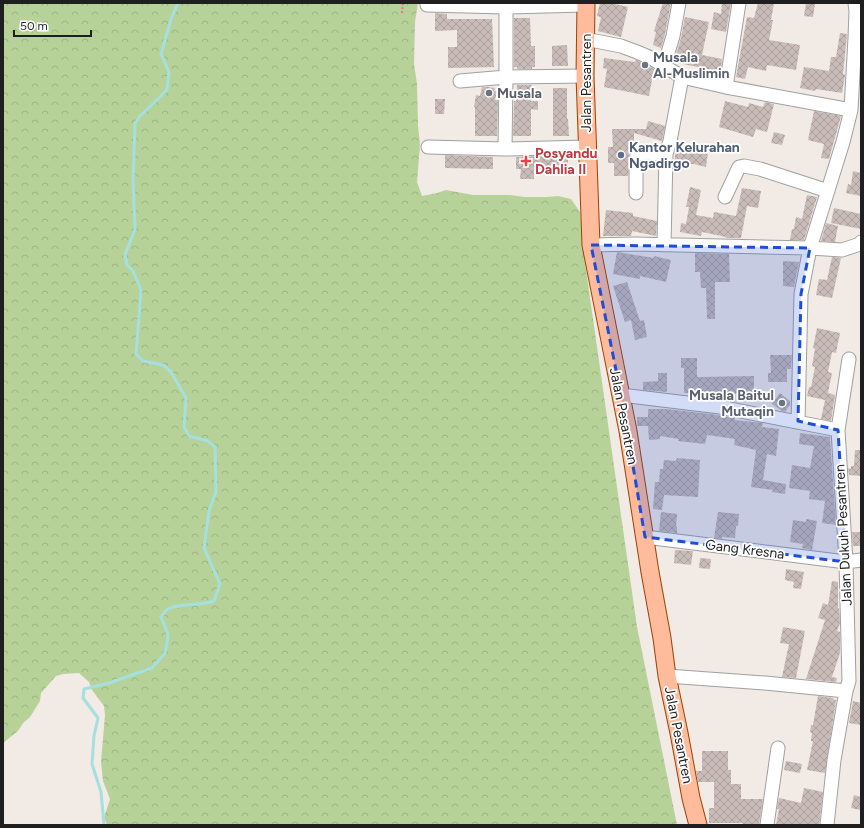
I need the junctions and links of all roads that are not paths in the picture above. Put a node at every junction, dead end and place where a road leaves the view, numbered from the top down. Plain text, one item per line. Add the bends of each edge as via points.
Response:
1 (679, 3) edge
2 (739, 3) edge
3 (855, 3) edge
4 (586, 4) edge
5 (427, 5) dead end
6 (506, 7) junction
7 (586, 39) junction
8 (664, 66) junction
9 (585, 76) junction
10 (506, 77) junction
11 (682, 77) junction
12 (460, 81) dead end
13 (726, 87) junction
14 (851, 110) junction
15 (428, 147) dead end
16 (587, 147) junction
17 (504, 149) junction
18 (666, 154) junction
19 (828, 191) junction
20 (636, 193) dead end
21 (725, 197) dead end
22 (861, 242) edge
23 (591, 245) junction
24 (664, 245) junction
25 (810, 248) junction
26 (849, 359) dead end
27 (621, 395) junction
28 (798, 421) junction
29 (838, 430) junction
30 (645, 537) junction
31 (861, 560) edge
32 (846, 562) junction
33 (668, 676) junction
34 (852, 686) edge
35 (778, 748) dead end
36 (698, 825) edge
37 (767, 825) edge
38 (826, 825) edge

1 - 8 street
2 - 13 street
3 - 14 street
4 - 6 street
4 - 7 main road, Jalan Pesantren
5 - 6 street
6 - 10 street
7 - 8 street via 620,46
7 - 9 main road, Jalan Pesantren
8 - 11 street
9 - 10 street
9 - 16 main road, Jalan Pesantren
10 - 12 street
10 - 17 street
11 - 13 street
11 - 18 street
13 - 14 street
14 - 19 street
15 - 17 street
16 - 17 street
16 - 23 main road, Jalan Pesantren
18 - 20 street via 637,155
18 - 24 street
19 - 21 street via 744,166 739,167
19 - 25 street
22 - 25 street via 842,250
23 - 24 street
23 - 27 main road, Jalan Pesantren
24 - 25 street
25 - 28 street via 801,294
26 - 29 street, Jalan Dukuh Pesantren
27 - 28 street via 720,407
27 - 30 main road, Jalan Pesantren
28 - 29 street
29 - 32 street, Jalan Dukuh Pesantren
30 - 32 street, Gang Kresna
30 - 33 main road, Jalan Pesantren
31 - 32 street, Gang Kresna
32 - 34 street, Jalan Dukuh Pesantren
33 - 34 street
33 - 36 main road, Jalan Pesantren
34 - 38 street, Jalan Dukuh Pesantren via 834,760
35 - 37 street

